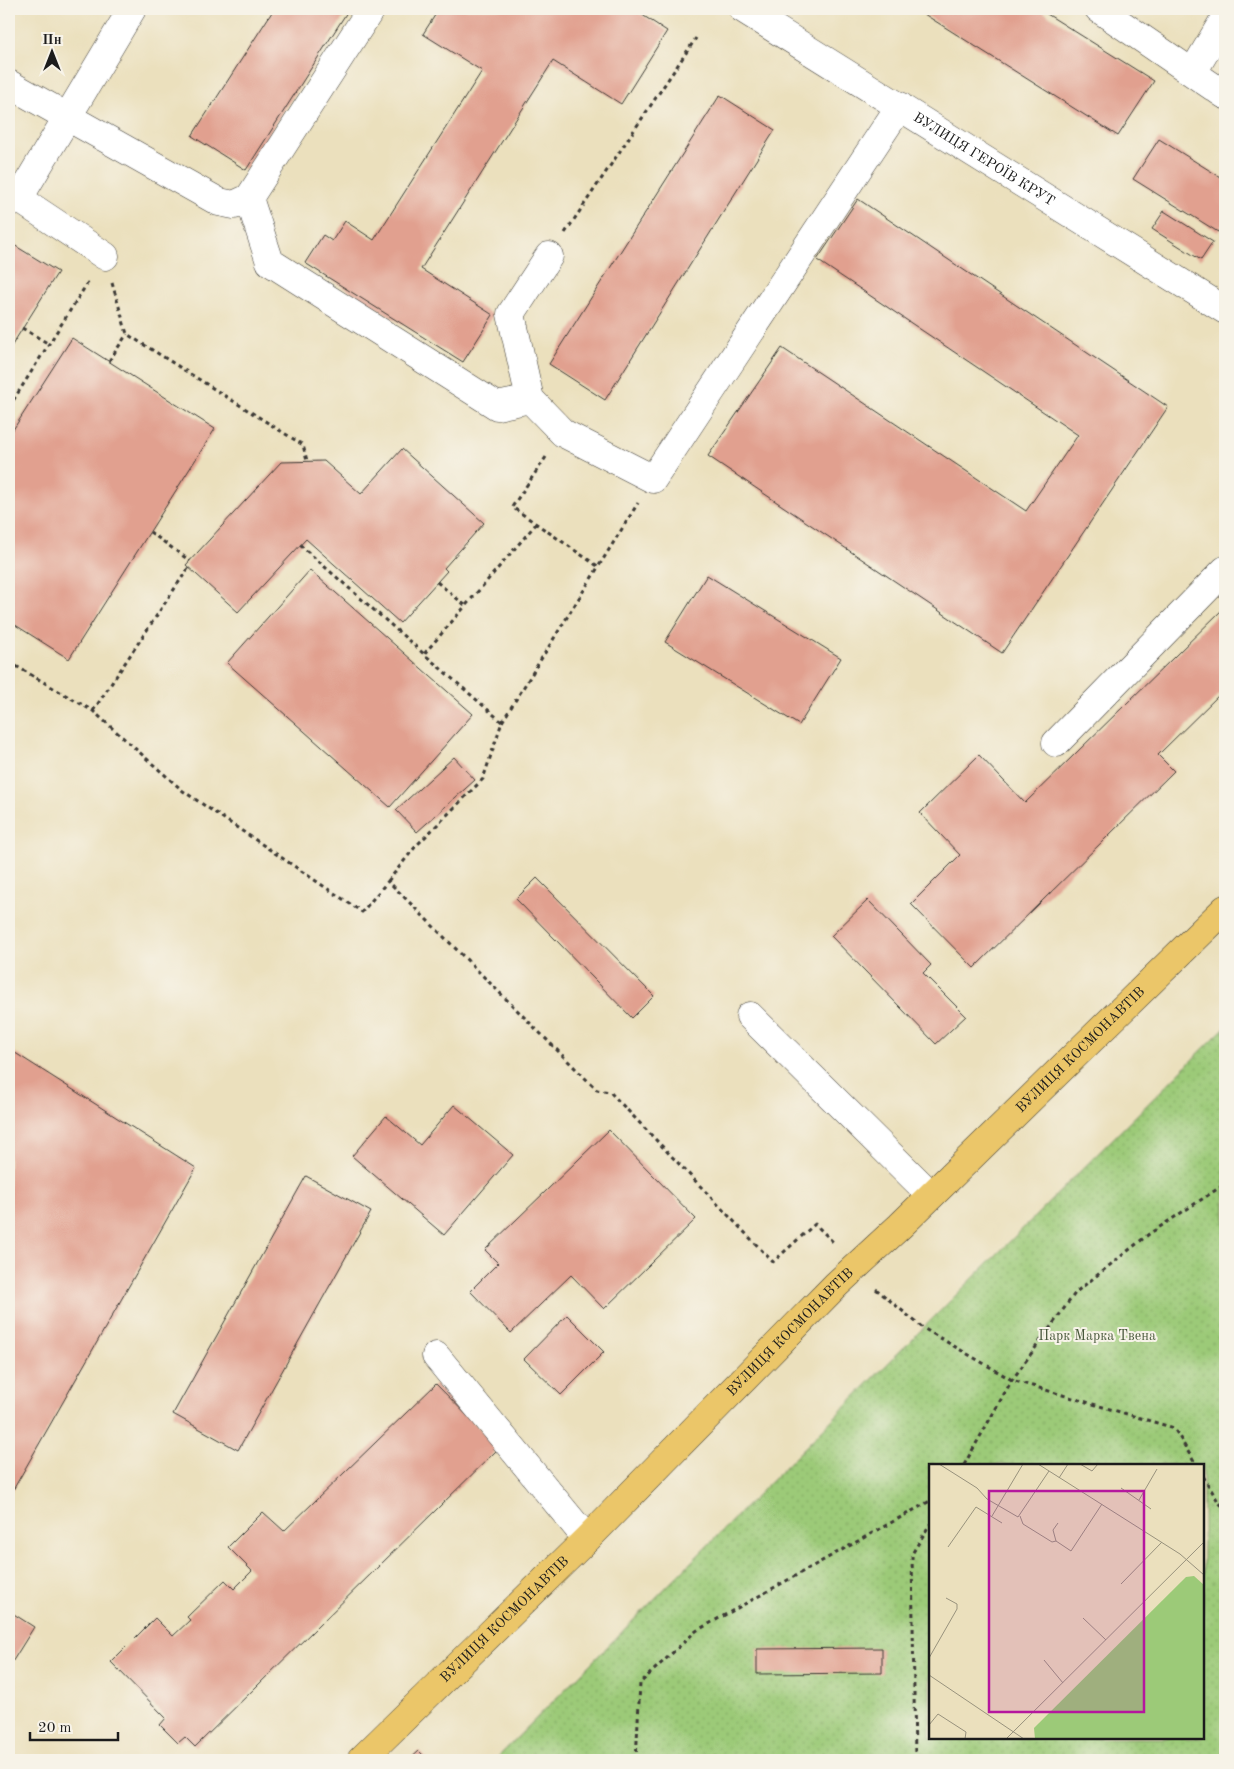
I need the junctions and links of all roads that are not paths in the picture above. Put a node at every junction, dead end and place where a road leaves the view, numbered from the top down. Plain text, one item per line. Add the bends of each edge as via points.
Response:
1 (132, 9) edge
2 (371, 9) edge
3 (743, 9) edge
4 (1099, 9) edge
5 (1225, 18) edge
6 (1193, 72) junction
7 (9, 84) edge
8 (1225, 95) edge
9 (900, 106) junction
10 (67, 119) junction
11 (14, 195) edge
12 (249, 198) junction
13 (104, 256) road end
14 (549, 256) road end
15 (1225, 310) edge
16 (530, 399) junction
17 (1225, 570) edge
18 (1056, 743) dead end
19 (1225, 909) edge
20 (750, 1016) dead end
21 (931, 1195) junction
22 (436, 1356) dead end
23 (587, 1539) junction
24 (361, 1760) edge

1 - 10 street
2 - 12 street
3 - 9 street, ВУЛИЦЯ ГЕРОЇВ КРУТ
4 - 6 street
5 - 6 street
6 - 8 street
7 - 10 street
9 - 15 street, ВУЛИЦЯ ГЕРОЇВ КРУТ
9 - 16 street via 653,479 563,433
10 - 11 street
10 - 12 street via 219,202 234,205
11 - 13 street
12 - 16 street via 270,262 497,406
14 - 16 street via 511,314
17 - 18 street
19 - 21 main road, ВУЛИЦЯ КОСМОНАВТІВ
20 - 21 street
21 - 23 main road, ВУЛИЦЯ КОСМОНАВТІВ via 836,1285
22 - 23 street
23 - 24 main road, ВУЛИЦЯ КОСМОНАВТІВ

